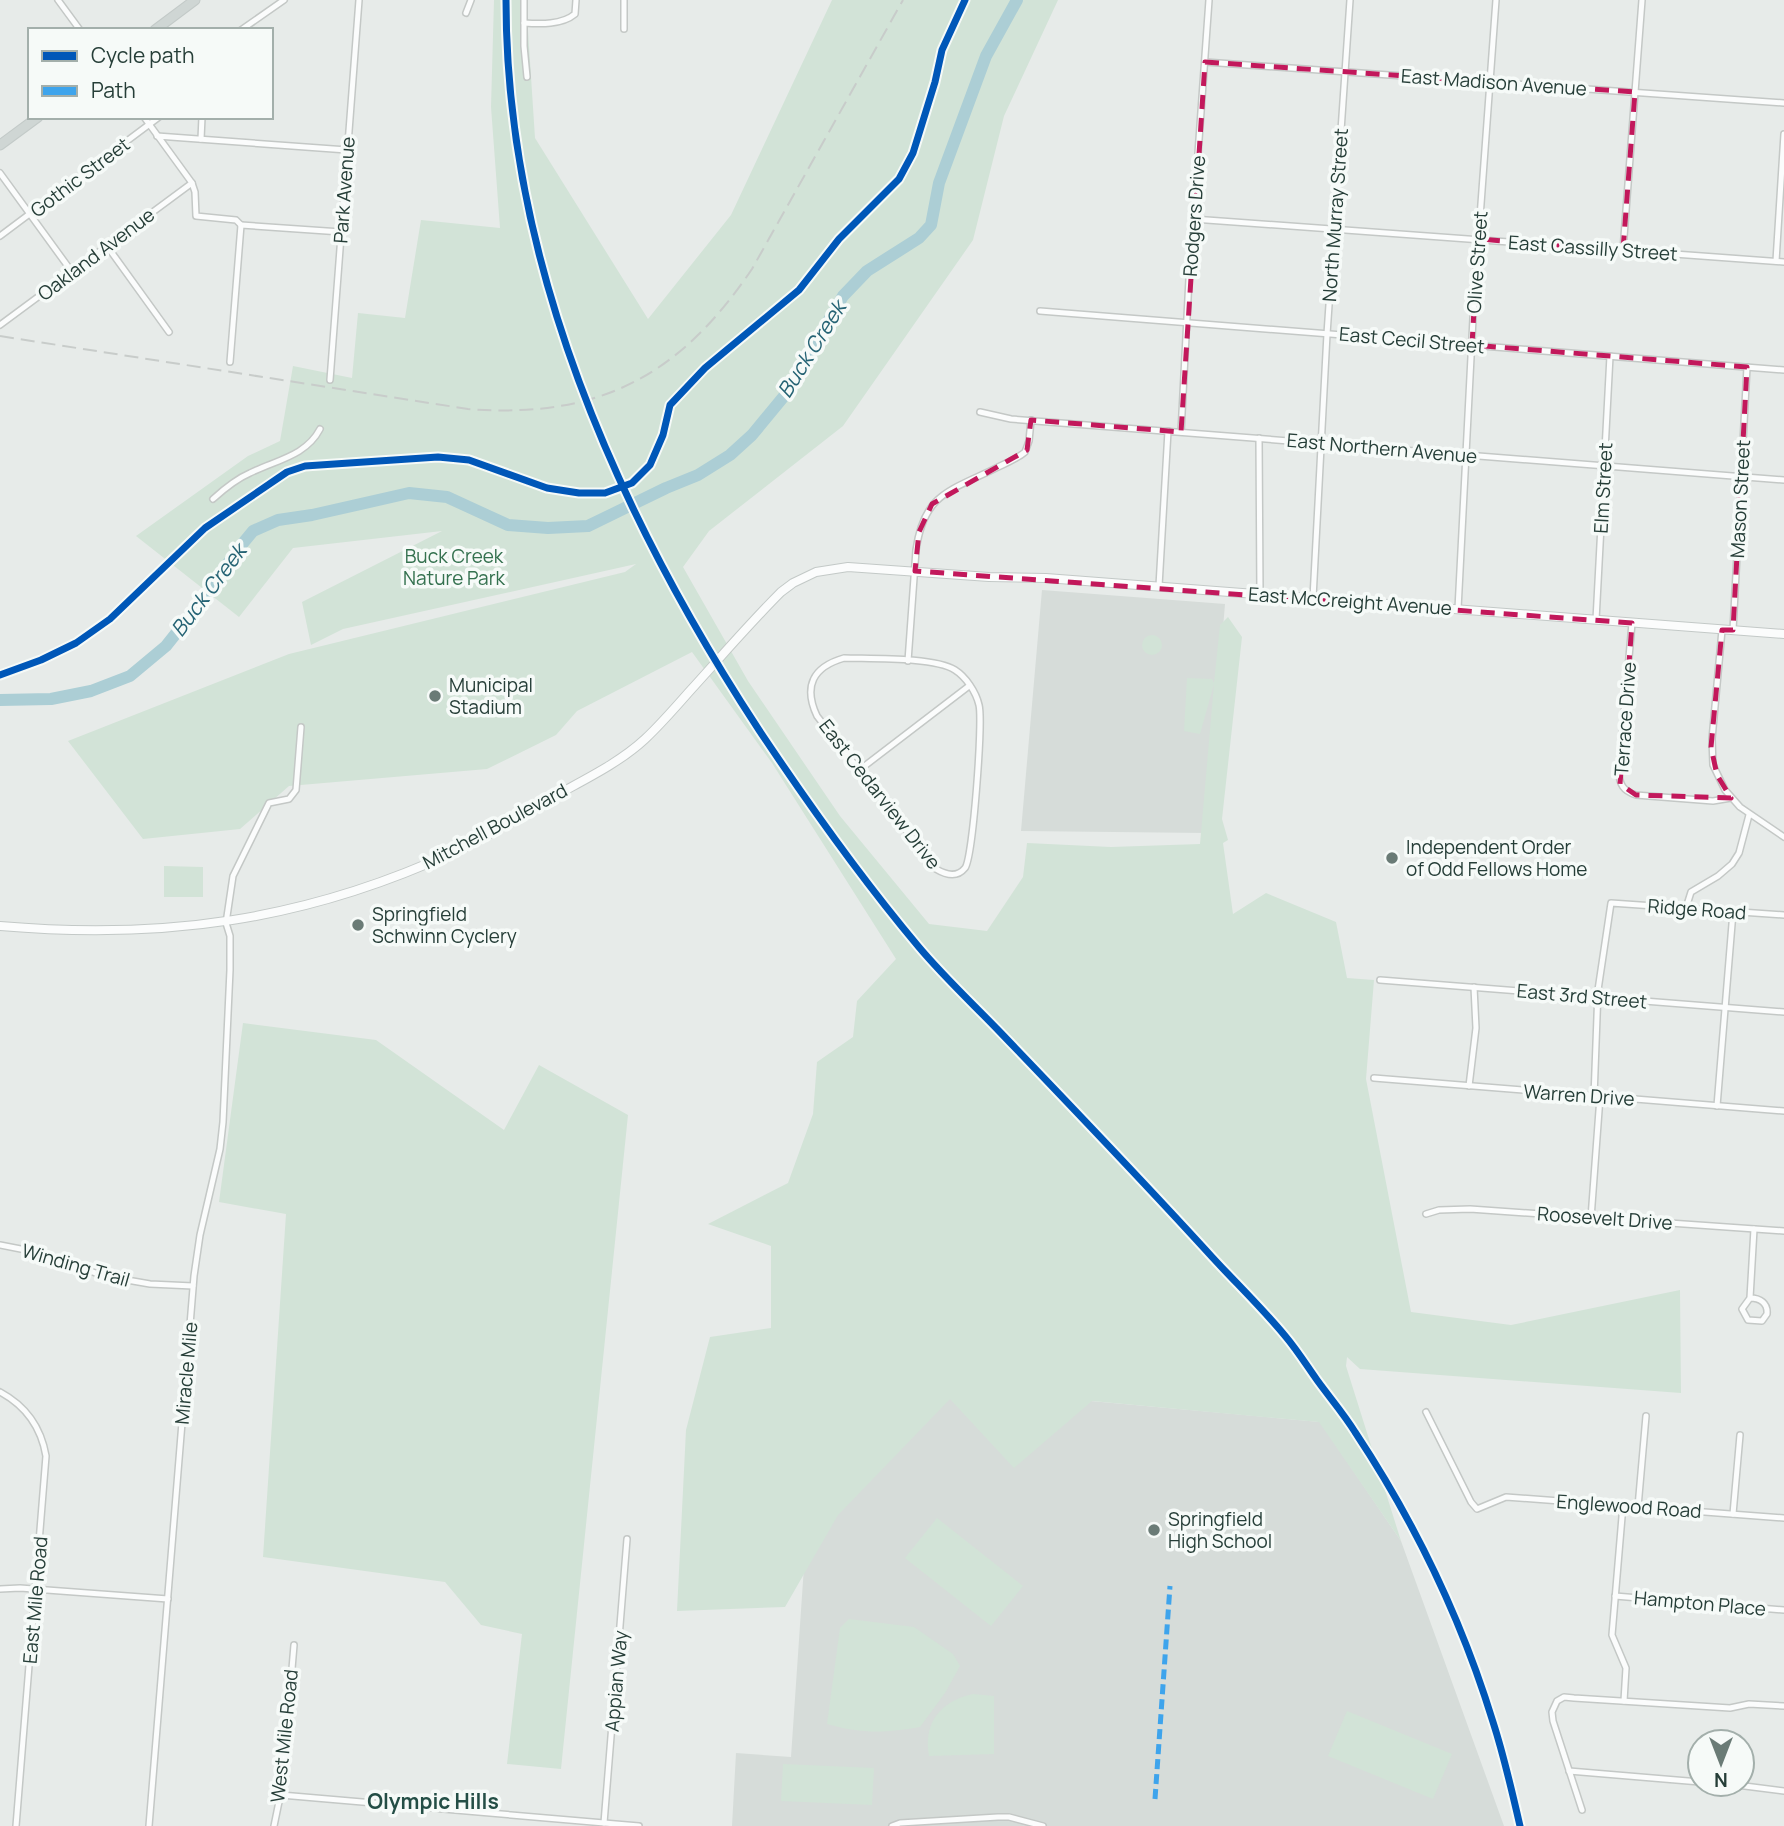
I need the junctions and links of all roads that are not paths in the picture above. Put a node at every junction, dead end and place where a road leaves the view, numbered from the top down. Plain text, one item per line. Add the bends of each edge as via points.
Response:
1 (58, 0) edge
2 (195, 0) edge
3 (284, 0) edge
4 (359, 0) edge
5 (471, 0) edge
6 (524, 0) edge
7 (576, 0) edge
8 (624, 0) edge
9 (1209, 0) edge
10 (1350, 0) edge
11 (1496, 0) edge
12 (1642, 0) edge
13 (466, 13) dead end
14 (524, 23) junction
15 (78, 28) edge
16 (158, 28) edge
17 (244, 28) edge
18 (624, 29) dead end
19 (1205, 62) junction
20 (1345, 71) junction
21 (527, 77) dead end
22 (1491, 82) junction
23 (1635, 92) junction
24 (1784, 103) edge
25 (34, 119) edge
26 (145, 119) edge
27 (156, 119) edge
28 (202, 119) edge
29 (149, 125) junction
30 (1784, 134) edge
31 (158, 136) junction
32 (201, 139) junction
33 (0, 145) edge
34 (347, 150) junction
35 (0, 173) edge
36 (192, 183) junction
37 (30, 214) junction
38 (1193, 219) junction
39 (241, 225) junction
40 (1334, 229) junction
41 (341, 232) junction
42 (0, 236) edge
43 (1478, 239) junction
44 (107, 246) junction
45 (1623, 250) junction
46 (1776, 261) junction
47 (1784, 262) edge
48 (72, 272) junction
49 (1040, 311) dead end
50 (1187, 322) junction
51 (0, 326) edge
52 (169, 332) dead end
53 (1327, 334) junction
54 (1472, 345) junction
55 (1610, 356) junction
56 (230, 362) dead end
57 (1747, 367) junction
58 (1784, 370) edge
59 (330, 380) dead end
60 (980, 412) dead end
61 (1031, 421) junction
62 (320, 429) dead end
63 (1168, 431) junction
64 (1181, 432) junction
65 (1259, 438) junction
66 (1321, 443) junction
67 (1466, 454) junction
68 (1604, 466) junction
69 (1741, 477) junction
70 (1784, 480) edge
71 (213, 499) dead end
72 (915, 572) junction
73 (1159, 586) junction
74 (1260, 594) junction
75 (1313, 598) junction
76 (1458, 609) junction
77 (1596, 620) junction
78 (1632, 623) junction
79 (1722, 630) junction
80 (1733, 631) junction
81 (1784, 634) edge
82 (908, 661) junction
83 (969, 686) junction
84 (301, 727) dead end
85 (858, 771) junction
86 (1731, 798) junction
87 (1749, 815) junction
88 (1784, 837) edge
89 (1686, 908) junction
90 (1733, 912) junction
91 (1784, 915) edge
92 (226, 923) junction
93 (0, 926) edge
94 (1380, 980) dead end
95 (1474, 987) junction
96 (1598, 997) junction
97 (1725, 1007) junction
98 (1784, 1012) edge
99 (1374, 1078) dead end
100 (1469, 1086) junction
101 (1597, 1097) junction
102 (1717, 1106) junction
103 (1784, 1111) edge
104 (1426, 1214) dead end
105 (1591, 1218) junction
106 (1754, 1229) junction
107 (1784, 1231) edge
108 (0, 1245) edge
109 (193, 1286) junction
110 (1750, 1298) junction
111 (0, 1392) edge
112 (1426, 1412) dead end
113 (1646, 1416) dead end
114 (1740, 1434) dead end
115 (1623, 1506) junction
116 (1638, 1507) junction
117 (1733, 1514) junction
118 (1784, 1518) edge
119 (627, 1539) dead end
120 (0, 1589) edge
121 (36, 1589) junction
122 (1615, 1596) junction
123 (168, 1599) junction
124 (1784, 1610) edge
125 (294, 1645) dead end
126 (1624, 1701) junction
127 (1784, 1706) edge
128 (1569, 1771) junction
129 (1686, 1781) edge
130 (1756, 1787) edge
131 (1784, 1791) edge
132 (281, 1795) junction
133 (1582, 1810) dead end
134 (564, 1823) edge
135 (604, 1823) junction
136 (16, 1826) edge
137 (149, 1826) edge
138 (274, 1826) edge
139 (639, 1826) edge
140 (892, 1826) edge
141 (1043, 1826) edge

1 - 15 street
2 - 16 main road
3 - 17 street
4 - 34 street, Park Avenue
5 - 13 street
6 - 14 street
7 - 14 street via 572,18
8 - 18 street
9 - 19 street, Rodgers Drive
10 - 20 street, North Murray Street
11 - 22 street, Olive Street
12 - 23 street
14 - 21 street
19 - 20 street, East Madison Avenue
19 - 38 street, Rodgers Drive
20 - 22 street, East Madison Avenue
20 - 40 street, North Murray Street
22 - 23 street, East Madison Avenue
22 - 43 street, Olive Street
23 - 24 street, East Madison Avenue
23 - 45 street
25 - 33 main road
26 - 29 street
27 - 29 street, Gothic Street
28 - 32 street
29 - 31 street
29 - 37 street, Gothic Street
30 - 46 street
31 - 32 street
31 - 36 street
32 - 34 street
34 - 41 street, Park Avenue
35 - 37 street
36 - 39 street via 195,216 236,220
36 - 44 street, Oakland Avenue
37 - 42 street, Gothic Street
37 - 48 street
38 - 40 street, East Cassilly Street
38 - 50 street, Rodgers Drive
39 - 41 street
39 - 56 street
40 - 43 street, East Cassilly Street
40 - 53 street, North Murray Street
41 - 59 street, Park Avenue
43 - 45 street, East Cassilly Street
43 - 54 street, Olive Street
44 - 48 street, Oakland Avenue
44 - 52 street
45 - 46 street, East Cassilly Street
46 - 47 street, East Cassilly Street
48 - 51 street, Oakland Avenue
49 - 50 street, East Cecil Street
50 - 53 street, East Cecil Street
50 - 64 street, Rodgers Drive
53 - 54 street, East Cecil Street
53 - 66 street, North Murray Street
54 - 55 street, East Cecil Street
54 - 67 street, Olive Street
55 - 57 street, East Cecil Street
55 - 68 street, Elm Street
57 - 58 street, East Cecil Street
57 - 69 street, Mason Street
60 - 61 street, East Northern Avenue
61 - 63 street, East Northern Avenue
61 - 72 street via 1025,452 932,503 919,532
62 - 71 street via 308,446 250,473
63 - 64 street, East Northern Avenue
63 - 73 street
64 - 65 street, East Northern Avenue
65 - 66 street, East Northern Avenue
65 - 74 street
66 - 67 street, East Northern Avenue
66 - 75 street, North Murray Street
67 - 68 street, East Northern Avenue
67 - 76 street, Olive Street
68 - 69 street, East Northern Avenue
68 - 77 street, Elm Street
69 - 70 street, East Northern Avenue
69 - 80 street, Mason Street
72 - 73 street, East McCreight Avenue
72 - 82 street
72 - 92 street, Mitchell Boulevard via 848,567 804,577 760,614 645,739 612,762 474,842 416,869 304,906
73 - 74 street, East McCreight Avenue
74 - 75 street, East McCreight Avenue
75 - 76 street, East McCreight Avenue
76 - 77 street, East McCreight Avenue
77 - 78 street, East McCreight Avenue
78 - 79 street, East McCreight Avenue
78 - 86 street, Terrace Drive via 1620,784 1636,795 1713,801
79 - 80 street, East McCreight Avenue
79 - 86 street via 1711,756
80 - 81 street, East McCreight Avenue
82 - 83 street, East Cedarview Drive via 948,667
82 - 85 street, East Cedarview Drive via 844,657 819,669 813,681 811,698 817,716
83 - 85 street
83 - 85 street, East Cedarview Drive via 978,701 980,718 970,858 957,874 936,869
84 - 92 street via 296,790 289,799 269,803 233,876
86 - 87 street
87 - 88 street
87 - 89 street via 1736,858 1725,871 1691,892
89 - 90 street, Ridge Road
89 - 96 street, Ridge Road via 1611,902
90 - 91 street, Ridge Road
90 - 97 street
92 - 93 street, Mitchell Boulevard via 123,932
92 - 109 street, Miracle Mile via 230,970 223,1122
94 - 95 street, East 3rd Street
95 - 96 street, East 3rd Street
95 - 100 street via 1476,1028
96 - 97 street, East 3rd Street
96 - 101 street
97 - 98 street, East 3rd Street
97 - 102 street
99 - 100 street, Warren Drive
100 - 101 street, Warren Drive
101 - 102 street, Warren Drive
101 - 105 street
102 - 103 street, Warren Drive
104 - 105 street, Roosevelt Drive via 1439,1209 1470,1209
105 - 106 street, Roosevelt Drive
106 - 107 street, Roosevelt Drive
106 - 110 street
108 - 109 street, Winding Trail via 36,1252 104,1276
109 - 123 street, Miracle Mile
110 - 110 street via 1743,1314 1748,1320 1762,1321 1766,1305
111 - 121 street, East Mile Road via 29,1415 44,1444
112 - 115 street, Englewood Road via 1477,1508 1506,1497
113 - 116 street
114 - 117 street
115 - 116 street, Englewood Road
115 - 122 street
116 - 117 street, Englewood Road
117 - 118 street, Englewood Road
119 - 135 street, Appian Way
120 - 121 street
121 - 123 street
121 - 136 street, East Mile Road
122 - 124 street, Hampton Place
122 - 126 street via 1612,1635 1626,1668
123 - 137 street, Miracle Mile
125 - 132 street, West Mile Road
126 - 127 street via 1730,1708
126 - 128 street via 1557,1701 1553,1721
128 - 129 street
128 - 133 street
130 - 131 street
132 - 134 street
132 - 138 street, West Mile Road
134 - 135 street
135 - 139 street
140 - 141 street via 1009,1817

